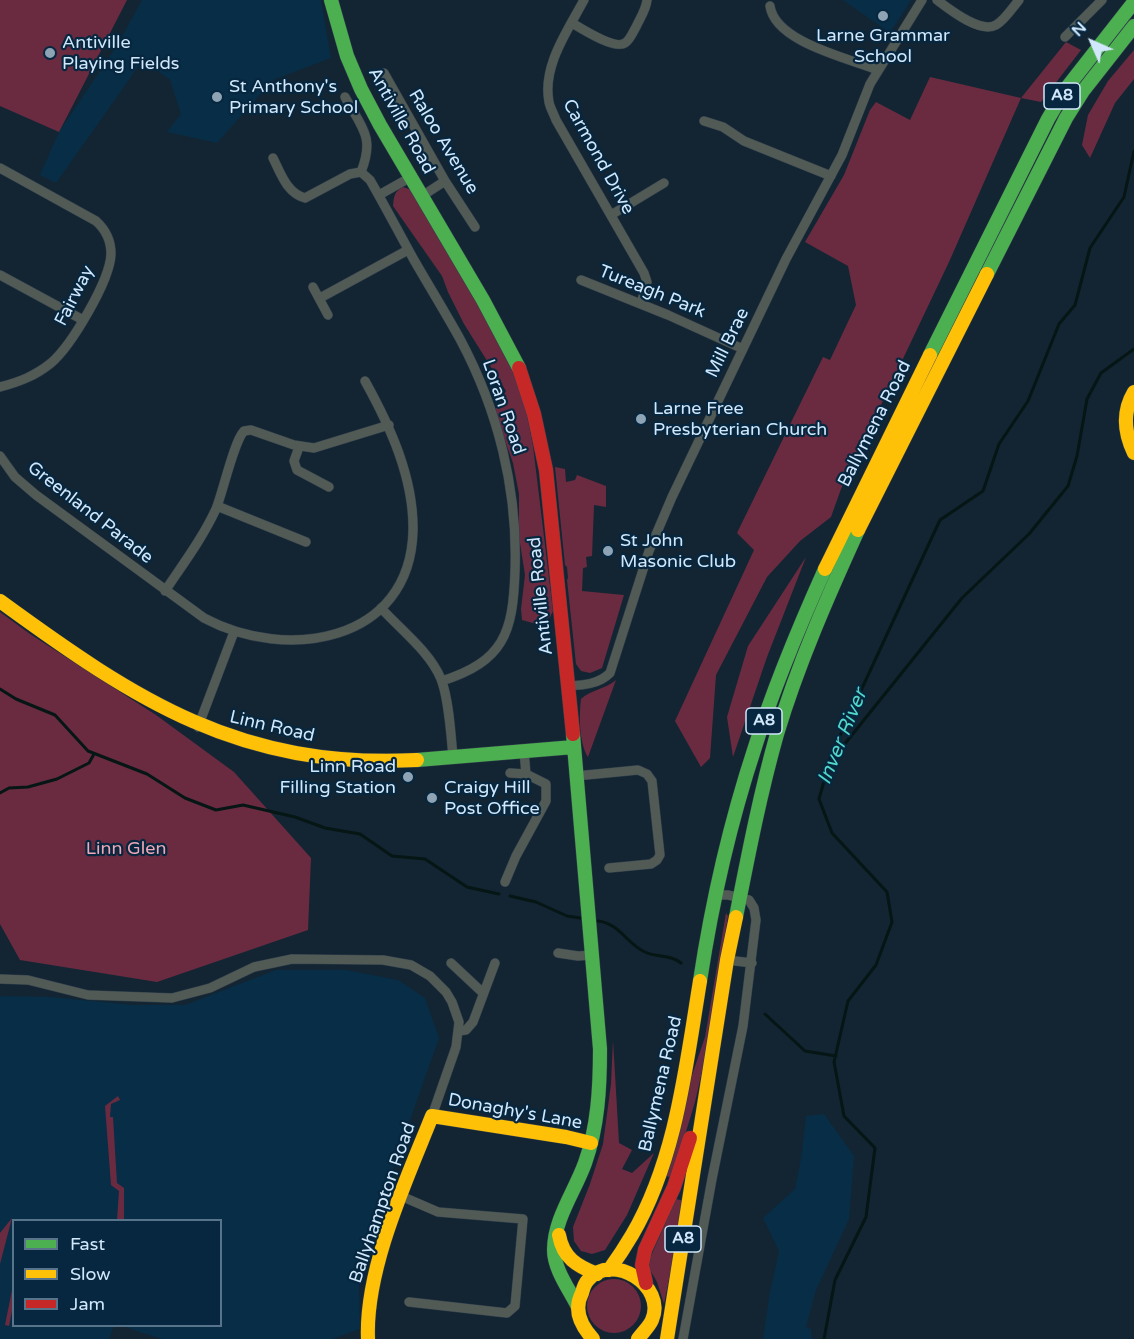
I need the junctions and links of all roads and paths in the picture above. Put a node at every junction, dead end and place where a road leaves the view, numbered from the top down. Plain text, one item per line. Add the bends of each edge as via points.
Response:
1 (331, 0) edge
2 (584, 0) edge
3 (647, 0) edge
4 (922, 0) edge
5 (936, 0) edge
6 (1019, 0) edge
7 (1102, 0) edge
8 (1134, 2) edge
9 (770, 6) dead end
10 (572, 23) junction
11 (1134, 26) edge
12 (1065, 37) dead end
13 (878, 70) junction
14 (384, 73) dead end
15 (345, 97) dead end
16 (704, 121) dead end
17 (273, 158) dead end
18 (0, 168) edge
19 (361, 172) junction
20 (831, 176) junction
21 (411, 177) junction
22 (445, 181) junction
23 (664, 183) dead end
24 (379, 195) junction
25 (422, 196) junction
26 (611, 215) junction
27 (475, 227) dead end
28 (408, 250) junction
29 (0, 275) edge
30 (581, 280) dead end
31 (313, 287) dead end
32 (320, 298) junction
33 (641, 304) junction
34 (328, 315) dead end
35 (84, 320) junction
36 (743, 349) junction
37 (365, 381) dead end
38 (0, 387) edge
39 (1134, 392) edge
40 (389, 425) junction
41 (299, 447) junction
42 (1134, 453) edge
43 (0, 456) edge
44 (329, 487) dead end
45 (217, 506) junction
46 (306, 542) dead end
47 (165, 591) junction
48 (0, 601) edge
49 (381, 608) junction
50 (234, 632) junction
51 (442, 681) junction
52 (569, 686) junction
53 (198, 727) junction
54 (574, 747) junction
55 (524, 751) junction
56 (453, 758) junction
57 (510, 773) dead end
58 (526, 774) junction
59 (576, 776) junction
60 (609, 868) dead end
61 (506, 882) dead end
62 (716, 895) junction
63 (739, 897) junction
64 (558, 954) dead end
65 (593, 954) junction
66 (727, 960) junction
67 (452, 963) dead end
68 (495, 963) dead end
69 (752, 963) junction
70 (0, 979) edge
71 (483, 993) junction
72 (459, 1031) junction
73 (712, 1047) junction
74 (432, 1116) junction
75 (591, 1143) junction
76 (401, 1196) junction
77 (558, 1230) junction
78 (603, 1272) junction
79 (646, 1283) junction
80 (409, 1302) dead end
81 (577, 1305) junction
82 (644, 1336) edge
83 (368, 1339) edge
84 (593, 1339) edge
85 (667, 1339) edge
86 (683, 1339) edge

1 - 21 main road, Antiville Road via 361,88
2 - 10 street, Carmond Drive
3 - 10 street via 632,35 620,45
4 - 13 street, Mill Brae
5 - 6 street via 961,18 990,26 997,24
7 - 12 street
8 - 62 main road, Ballymena Road / A8 via 1081,68 1048,119 839,537 785,661 754,747
9 - 13 street via 777,23 795,38
10 - 26 street, Carmond Drive via 552,63 549,101
11 - 63 main road, Ballymena Road / A8 via 1066,118 859,527 795,679 778,731
13 - 20 street, Mill Brae
14 - 22 street, Raloo Avenue
15 - 19 street via 368,141
16 - 20 street
17 - 19 street via 290,190 308,198 350,174
18 - 35 street, Fairway via 85,214 107,235 111,253 108,270
19 - 24 street, Loran Road
20 - 36 street, Mill Brae
21 - 24 street
21 - 25 main road, Antiville Road
22 - 25 street
22 - 27 street, Raloo Avenue
23 - 26 street
24 - 28 street, Loran Road
25 - 52 main road, Antiville Road via 502,334 534,414 546,470
26 - 33 street, Carmond Drive via 647,282
28 - 32 street
28 - 51 street, Loran Road via 460,340 488,402 505,456 514,515 515,583 506,633 500,645 473,670
29 - 35 street
30 - 33 street, Tureagh Park
31 - 32 street
32 - 34 street
33 - 36 street, Tureagh Park
35 - 38 street, Fairway via 52,362 25,379
36 - 52 street, Mill Brae via 659,525 610,673 596,682
37 - 40 street
39 - 42 main road via 1125,417 1127,440
40 - 41 street via 320,447
40 - 49 street via 409,492 413,530 407,568
41 - 44 street via 296,469
41 - 45 street via 253,430 244,431
43 - 47 street, Greenland Parade via 29,489
45 - 46 street
45 - 47 street via 198,544
47 - 50 street, Greenland Parade via 204,618
48 - 53 main road, Linn Road via 100,673
49 - 50 street, Greenland Parade via 351,628 325,638 280,640
49 - 51 street via 428,659
50 - 53 street
51 - 56 street
52 - 54 main road, Antiville Road
53 - 56 main road, Linn Road via 250,743 322,757 398,761
54 - 55 main road, Linn Road
54 - 59 main road, Antiville Road
55 - 56 main road, Linn Road
55 - 58 street
57 - 58 street
58 - 61 street via 546,784 546,801
59 - 60 street via 638,770 652,781 659,858 651,864
59 - 65 main road, Antiville Road
62 - 63 street
62 - 78 main road, Ballymena Road / A8 via 691,1043 668,1140 632,1237
63 - 66 main road, Ballymena Road / A8
63 - 69 street via 749,900 754,908
64 - 65 street
65 - 75 main road, Antiville Road via 601,1073
66 - 69 street
66 - 73 main road, Ballymena Road / A8
67 - 71 street
68 - 71 street
69 - 86 street
70 - 72 street via 58,986 88,995 172,998 210,988 275,961 398,961 422,970 440,984 452,1002
71 - 72 street via 473,1022
72 - 74 street
73 - 79 main road, A8 via 686,1156 645,1250 642,1265
73 - 85 main road, Ballymena Road / A8
74 - 75 main road, Donaghy's Lane
74 - 76 main road, Ballyhampton Road
75 - 77 main road, Antiville Road
76 - 80 street via 438,1212 523,1219 515,1305 507,1313
76 - 83 main road, Ballyhampton Road via 375,1271 368,1302
77 - 78 main road via 569,1260
77 - 81 main road, Antiville Road via 555,1259
78 - 79 main road via 629,1271
78 - 81 main road, A8 via 587,1282
79 - 82 main road, A8 via 654,1306
81 - 84 main road, Antiville Road via 583,1329

